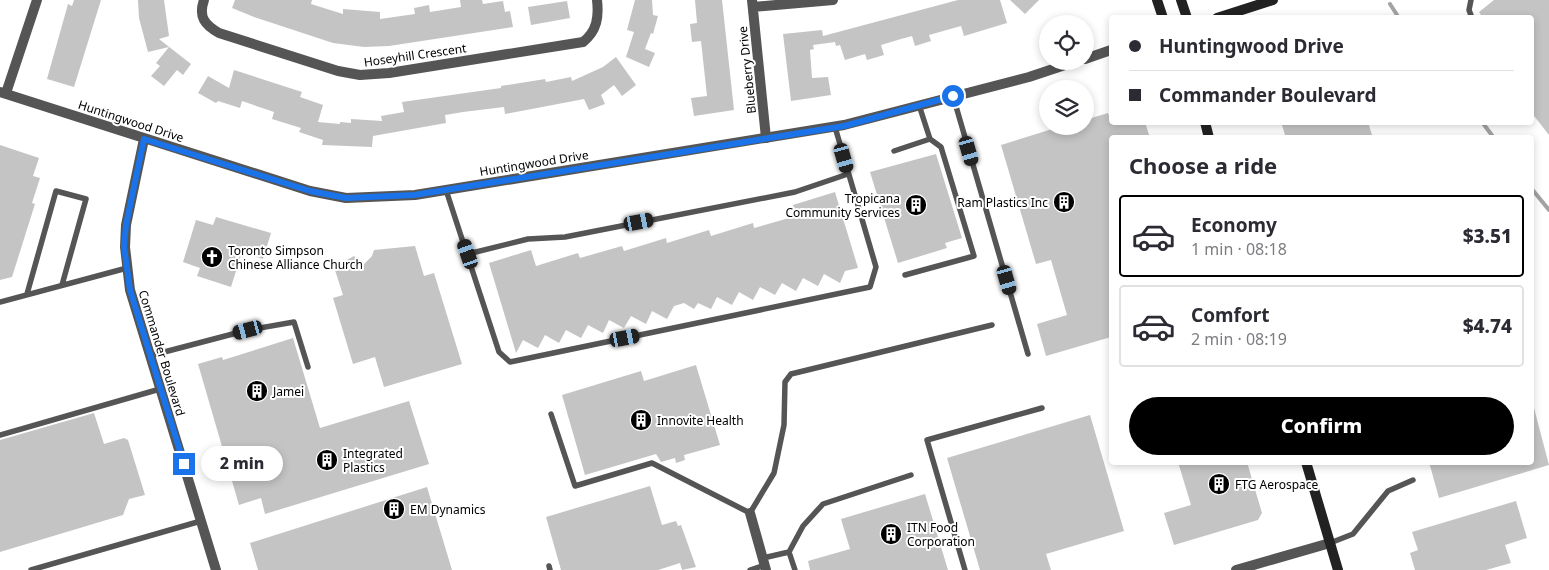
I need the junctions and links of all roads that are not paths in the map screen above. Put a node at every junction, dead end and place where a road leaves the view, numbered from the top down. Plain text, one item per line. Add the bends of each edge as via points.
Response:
1 (37, 0) edge
2 (204, 0) edge
3 (597, 0) edge
4 (833, 0) edge
5 (1157, 0) edge
6 (1181, 0) edge
7 (1471, 0) edge
8 (1269, 1) edge
9 (753, 4) edge
10 (1162, 15) edge
11 (1186, 15) edge
12 (1226, 15) edge
13 (1471, 15) edge
14 (1109, 51) edge
15 (1094, 56) edge
16 (1050, 70) edge
17 (3, 92) edge
18 (953, 96) junction
19 (919, 105) junction
20 (835, 127) junction
21 (766, 138) junction
22 (144, 139) junction
23 (930, 139) junction
24 (894, 151) dead end
25 (848, 174) junction
26 (446, 190) junction
27 (468, 254) junction
28 (127, 268) junction
29 (905, 275) dead end
30 (62, 285) junction
31 (27, 294) junction
32 (0, 302) edge
33 (992, 325) dead end
34 (1028, 354) dead end
35 (149, 356) junction
36 (308, 367) dead end
37 (160, 389) junction
38 (1042, 408) dead end
39 (551, 414) dead end
40 (0, 435) edge
41 (1307, 465) edge
42 (911, 475) dead end
43 (1412, 480) dead end
44 (750, 513) junction
45 (202, 521) junction
46 (1330, 543) junction
47 (789, 552) junction
48 (765, 565) edge
49 (31, 570) edge
50 (216, 570) edge
51 (750, 570) edge
52 (795, 570) edge
53 (965, 570) edge
54 (1236, 570) edge
55 (1338, 570) edge

1 - 17 street
2 - 3 street, Hoseyhill Crescent via 204,21 219,34 360,75 583,42 592,35 598,18
4 - 9 street
5 - 10 main road
6 - 11 main road
7 - 13 lane
8 - 12 main road
9 - 21 street, Blueberry Drive
14 - 15 street
16 - 18 street, Huntingwood Drive
17 - 22 street, Huntingwood Drive
18 - 19 street, Huntingwood Drive
18 - 34 lane
19 - 20 street, Huntingwood Drive
19 - 23 lane
20 - 21 street, Huntingwood Drive
20 - 25 lane
21 - 26 street, Huntingwood Drive
22 - 26 street, Huntingwood Drive via 310,191 338,196 414,195
22 - 28 street, Commander Boulevard via 126,225
23 - 24 lane
23 - 29 lane via 941,146 974,256
25 - 27 lane via 795,192 564,237 528,238
25 - 27 lane via 876,267 870,287 510,362 500,352
26 - 27 lane
28 - 30 lane
28 - 35 street, Commander Boulevard
30 - 31 lane
30 - 31 lane via 86,199 56,191
31 - 32 lane
33 - 44 lane via 791,374 785,382 784,425 774,473
35 - 36 lane via 248,330 294,322
35 - 37 street, Commander Boulevard
37 - 40 lane
37 - 45 street, Commander Boulevard
38 - 53 lane via 927,440
39 - 44 lane via 575,486 652,463
41 - 46 main road
42 - 47 lane via 823,504 803,526
43 - 46 lane via 1388,491 1354,534
44 - 48 street
45 - 49 lane
45 - 50 street, Commander Boulevard
46 - 54 street
46 - 55 main road
47 - 48 lane
47 - 52 lane
48 - 51 lane

